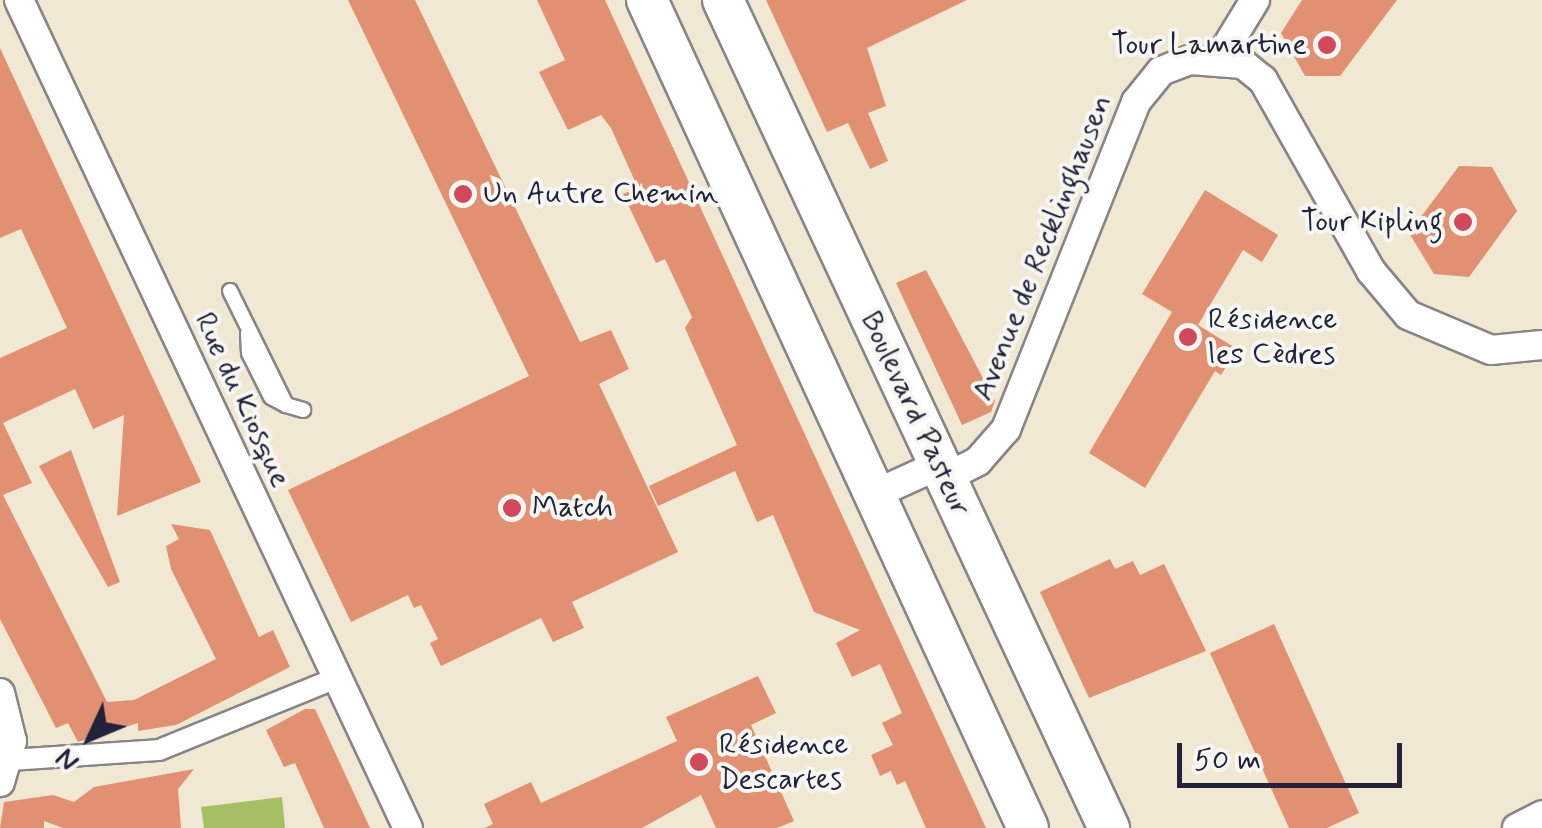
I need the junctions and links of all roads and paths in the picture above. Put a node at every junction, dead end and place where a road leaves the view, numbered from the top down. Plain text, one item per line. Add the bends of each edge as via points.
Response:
1 (19, 0) edge
2 (647, 0) edge
3 (724, 0) edge
4 (1255, 0) edge
5 (1219, 59) junction
6 (230, 292) dead end
7 (1542, 345) edge
8 (303, 410) dead end
9 (942, 472) junction
10 (875, 494) junction
11 (336, 678) junction
12 (0, 693) edge
13 (3, 768) edge
14 (1542, 815) edge
15 (408, 828) edge
16 (1028, 828) edge
17 (1109, 828) edge
18 (1517, 828) edge

1 - 11 street, Rue du Kiosque
2 - 10 main road
3 - 9 main road, Boulevard Pasteur
4 - 5 street
5 - 7 street via 1243,64 1264,80 1370,272 1408,315 1491,350
5 - 9 street, Avenue de Recklinghausen via 1177,64 1142,90 1006,429 978,461
6 - 8 lane via 286,405
9 - 10 street, Avenue de Recklinghausen
9 - 17 main road, Boulevard Pasteur
10 - 16 main road
11 - 13 street via 158,750
11 - 15 street, Rue du Kiosque
12 - 13 street via 12,740
14 - 18 street

